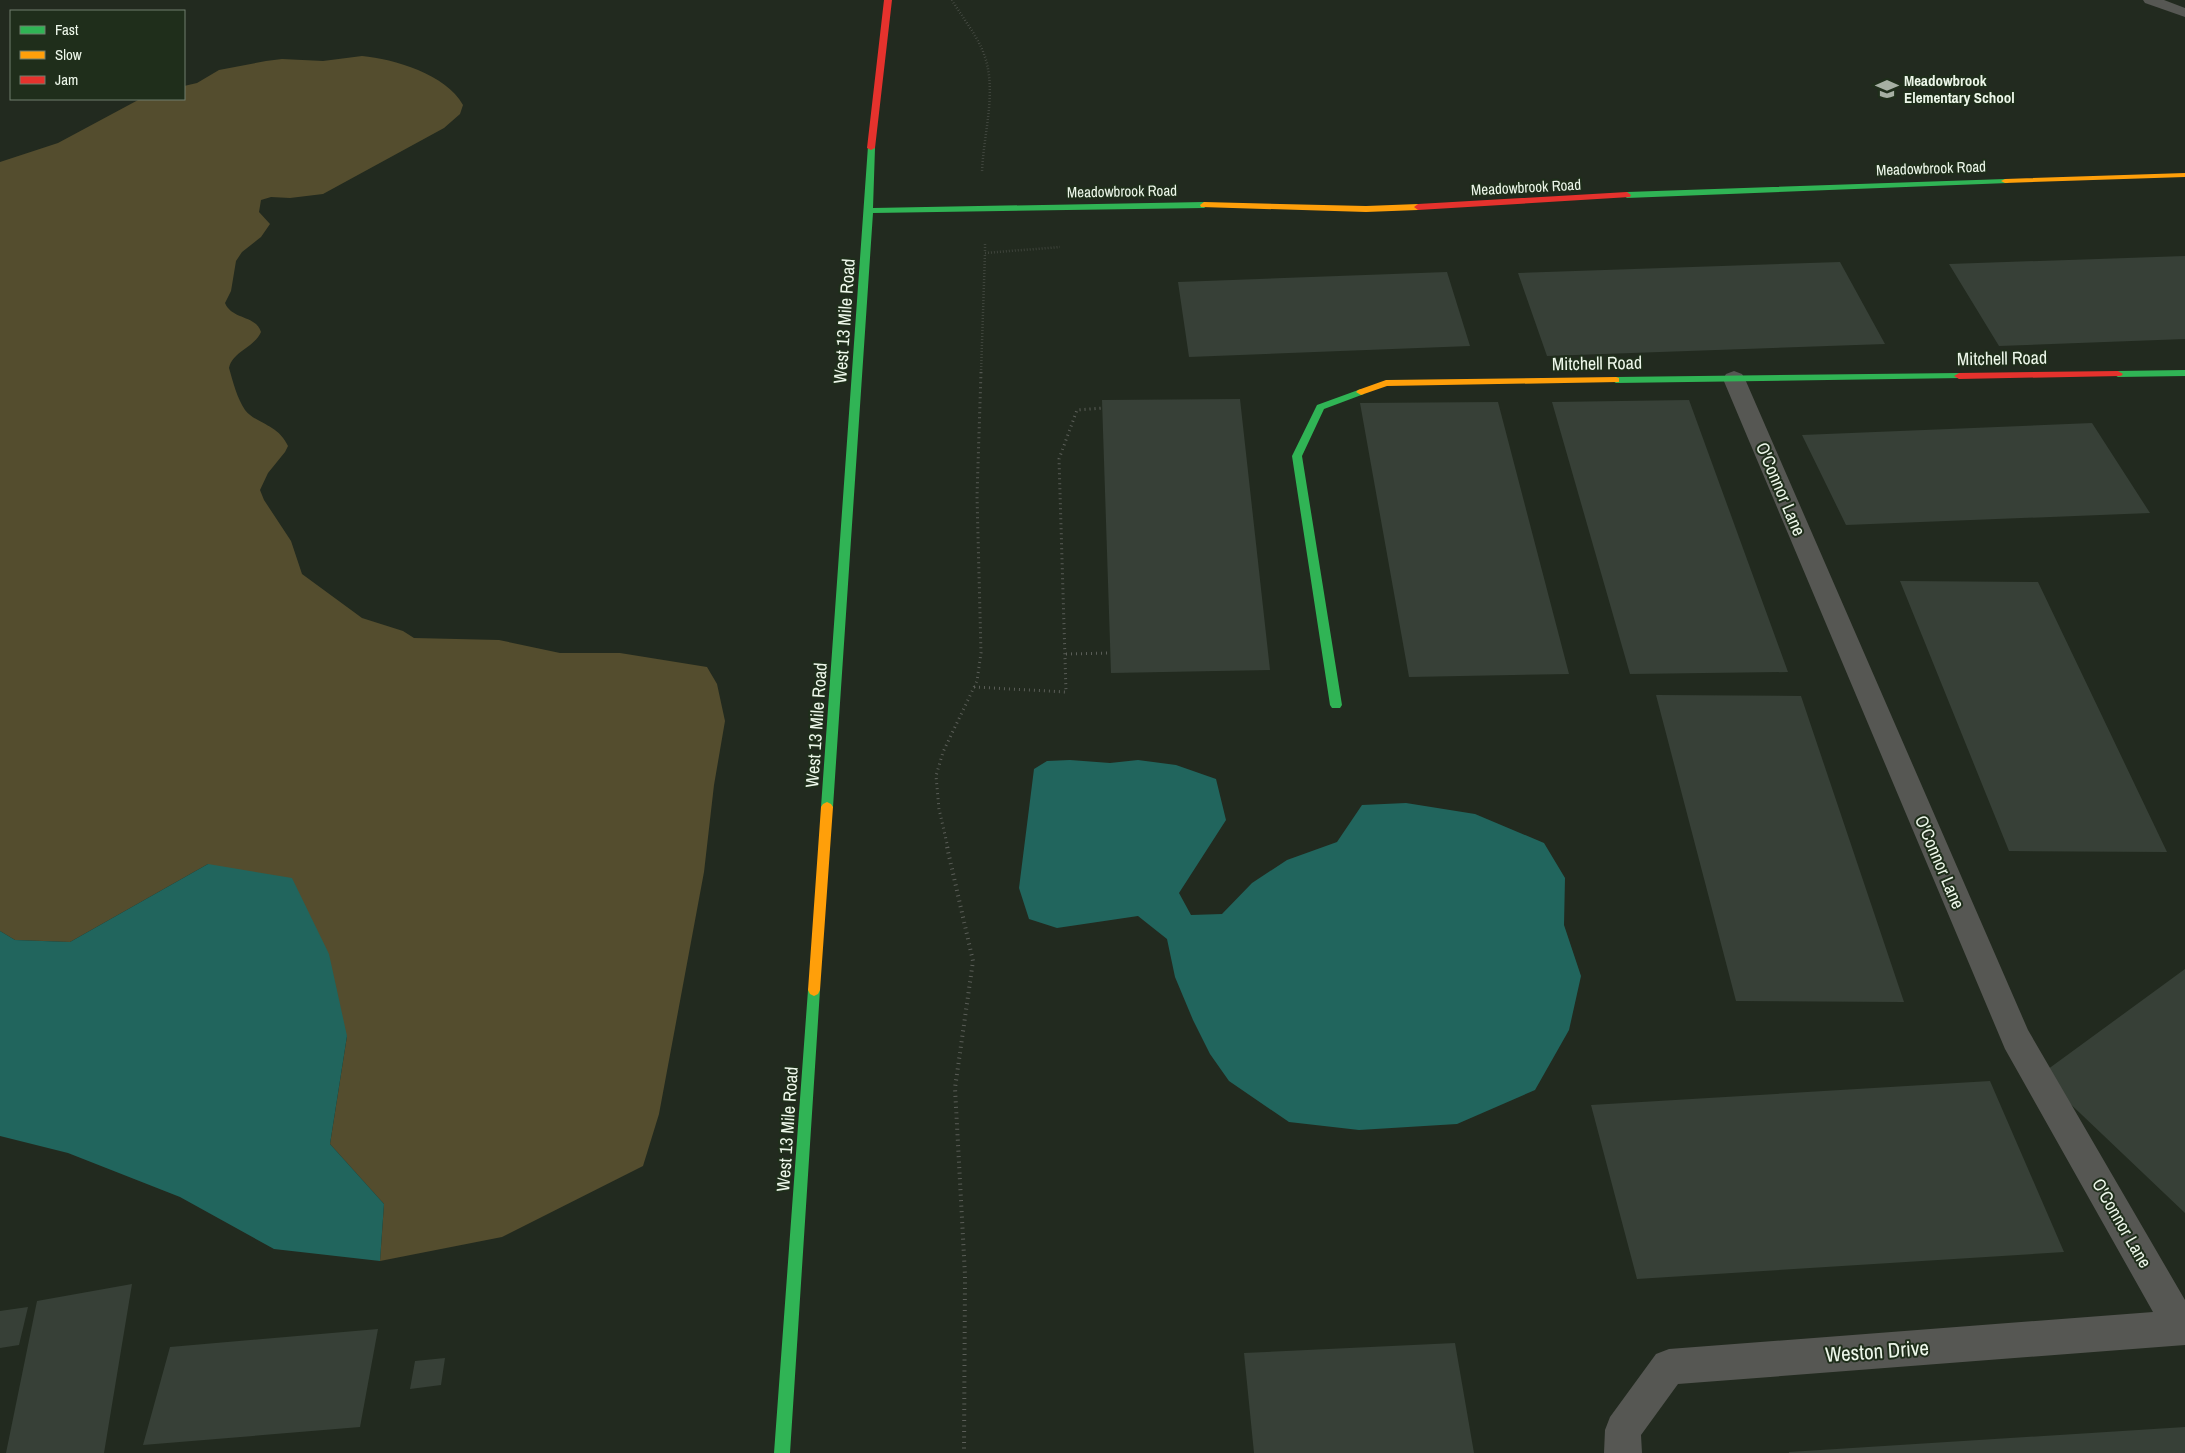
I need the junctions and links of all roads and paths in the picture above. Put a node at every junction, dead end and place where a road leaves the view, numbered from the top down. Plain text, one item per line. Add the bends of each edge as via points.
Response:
1 (888, 0) edge
2 (2150, 0) edge
3 (2185, 13) edge
4 (2185, 175) edge
5 (869, 211) junction
6 (985, 253) dead end
7 (2185, 373) edge
8 (1734, 379) junction
9 (1103, 408) dead end
10 (1109, 653) dead end
11 (1066, 654) junction
12 (974, 687) junction
13 (1336, 705) dead end
14 (2183, 1327) edge
15 (782, 1453) edge
16 (964, 1453) edge
17 (1623, 1453) edge

1 - 5 street, West 13 Mile Road via 870,157
2 - 3 lane
4 - 5 street, Meadowbrook Road via 1681,192 1357,210 1186,205
5 - 15 street, West 13 Mile Road
6 - 12 path via 977,496 981,653
7 - 8 street, Mitchell Road
8 - 13 street, Mitchell Road via 1386,384 1320,407 1297,456
8 - 14 street, O'Connor Lane via 2016,1039
9 - 11 path via 1077,410 1059,459
10 - 11 path
11 - 12 path via 1066,692
12 - 16 path via 943,752 936,776 939,809 973,961 972,986 954,1088 965,1275
14 - 17 street, Weston Drive via 1669,1367 1623,1430

